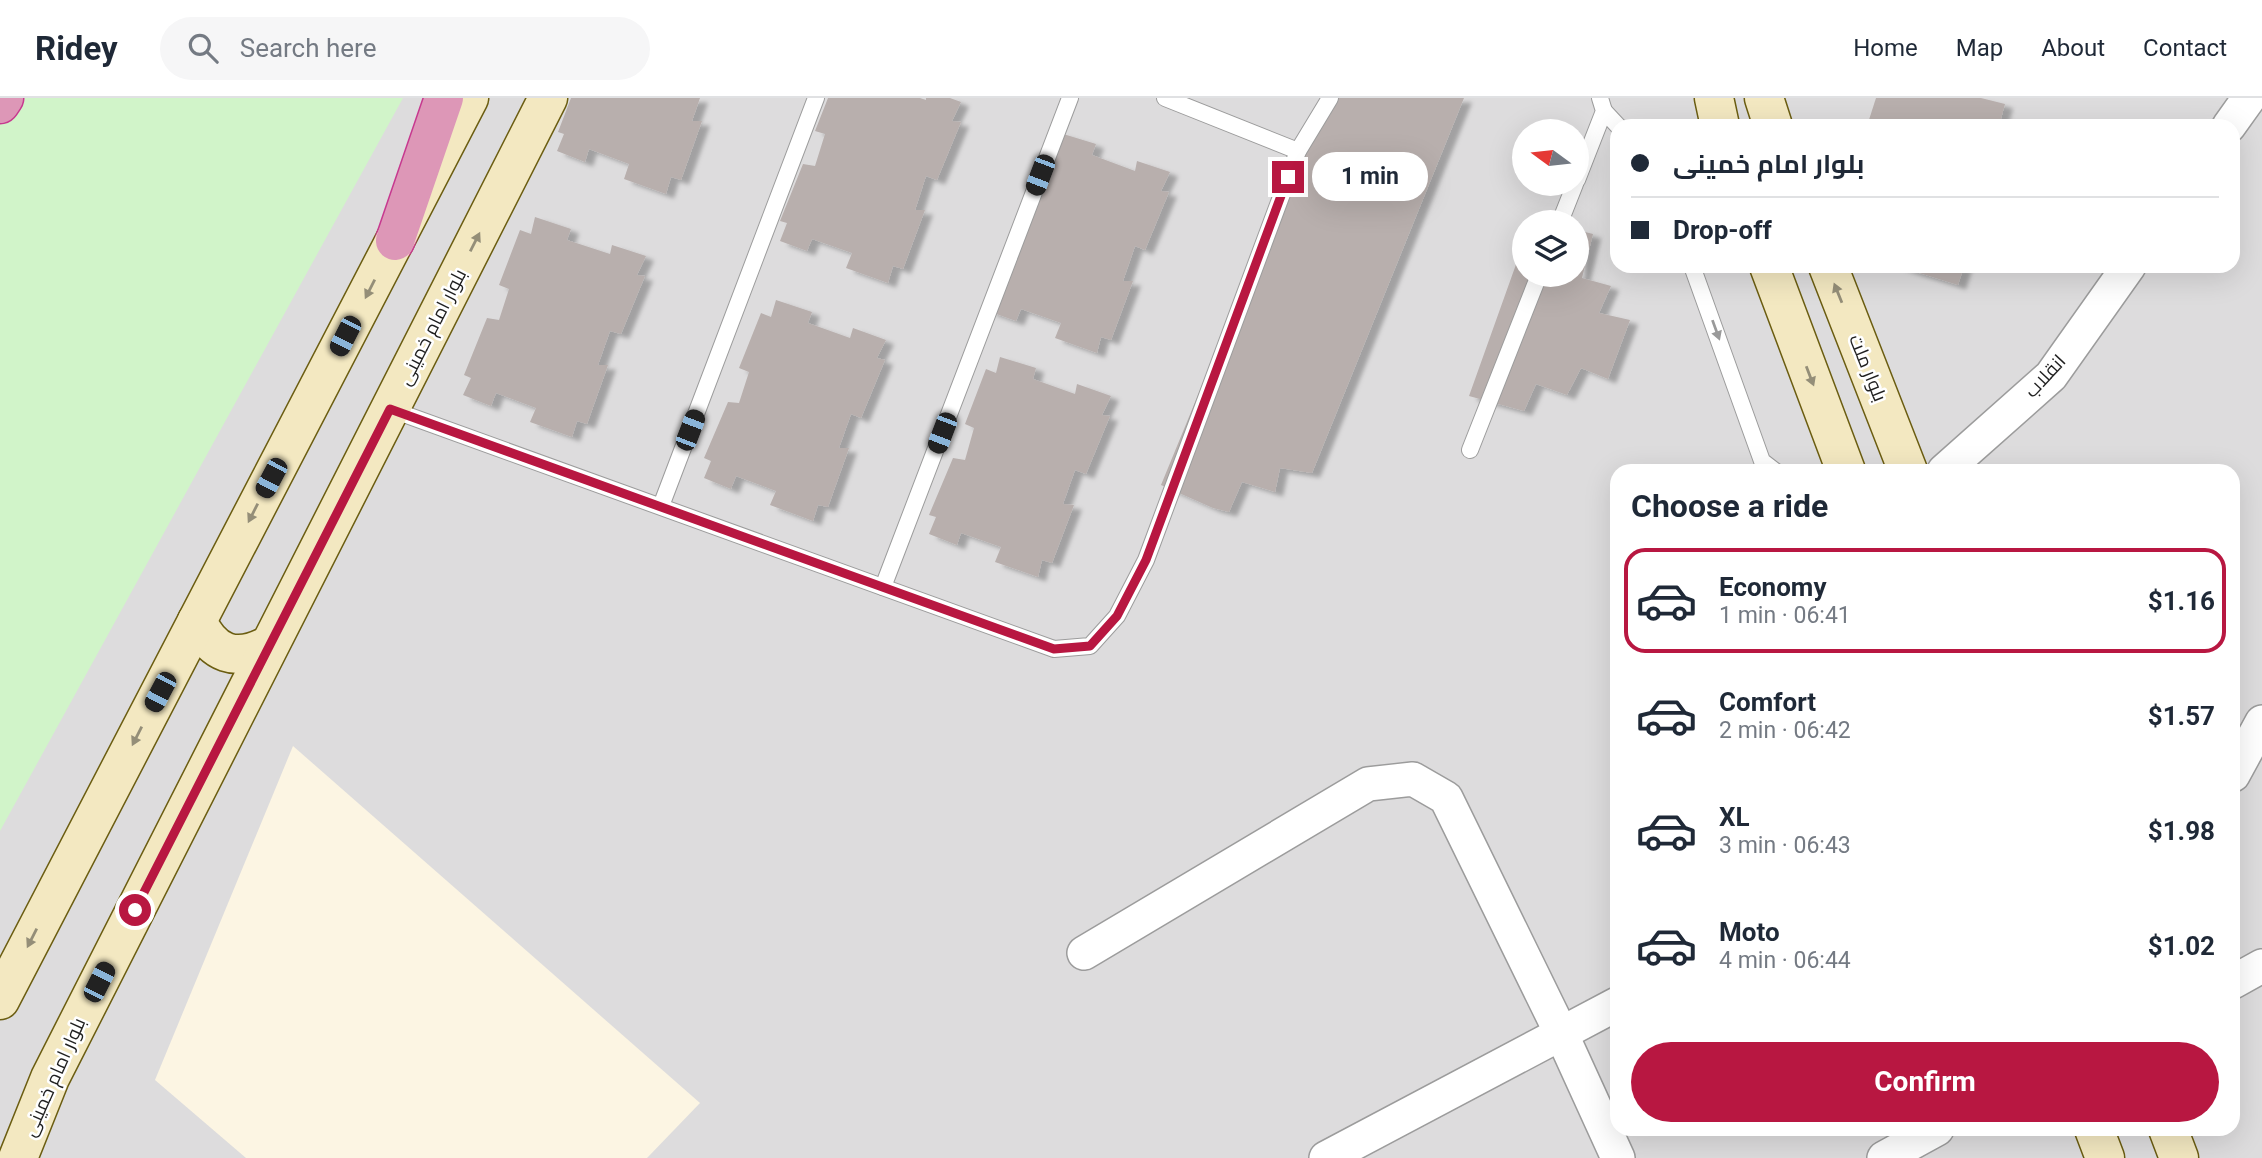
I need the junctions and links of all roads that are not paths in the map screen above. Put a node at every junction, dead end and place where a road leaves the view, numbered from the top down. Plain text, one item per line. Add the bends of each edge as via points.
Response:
1 (4, 98) edge
2 (444, 98) edge
3 (469, 98) edge
4 (548, 98) edge
5 (816, 98) edge
6 (1070, 98) edge
7 (1330, 98) edge
8 (1714, 98) edge
9 (1764, 98) edge
10 (2249, 98) edge
11 (1174, 100) edge
12 (0, 104) edge
13 (1602, 104) edge
14 (1613, 119) edge
15 (1718, 119) edge
16 (1771, 119) edge
17 (2234, 119) edge
18 (1589, 143) edge
19 (1298, 151) junction
20 (395, 241) junction
21 (1695, 273) edge
22 (1772, 273) edge
23 (1831, 273) edge
24 (2124, 273) edge
25 (1534, 287) edge
26 (390, 409) junction
27 (1469, 450) dead end
28 (1766, 464) edge
29 (1843, 464) edge
30 (1905, 464) edge
31 (1952, 464) edge
32 (661, 506) junction
33 (883, 587) junction
34 (197, 621) junction
35 (269, 645) junction
36 (2262, 722) edge
37 (2240, 762) edge
38 (1084, 953) dead end
39 (2262, 966) edge
40 (2240, 978) edge
41 (0, 1000) edge
42 (1610, 1008) edge
43 (1561, 1033) junction
44 (1924, 1136) edge
45 (2097, 1136) edge
46 (2171, 1136) edge
47 (18, 1158) edge
48 (1326, 1158) edge
49 (1618, 1158) edge
50 (1884, 1158) edge
51 (2105, 1158) edge
52 (2179, 1158) edge

1 - 12 highway
2 - 20 highway
3 - 20 main road
26 -> 4 main road, بلوار امام خمینی
5 - 32 lane
6 - 33 lane
7 - 19 lane
8 - 15 main road
9 - 16 main road
10 - 17 street
11 - 19 lane
13 - 14 lane
13 - 18 lane
19 - 33 lane via 1146,560 1117,616 1090,646 1054,649
20 -> 34 main road
21 -> 28 lane
22 -> 29 main road
30 -> 23 main road, بلوار ملت
24 - 31 street, انقلاب via 2051,376
25 - 27 lane
26 - 32 lane
26 - 35 main road, بلوار امام خمینی
32 - 33 lane
34 - 35 main road via 218,649 235,655 253,654
34 -> 41 main road
35 - 47 main road, بلوار امام خمینی via 50,1078
36 - 37 street
38 - 43 street via 1368,784 1413,779 1446,798
39 - 40 street
42 - 43 street
43 - 48 street
43 - 49 street
44 - 50 street
45 - 51 main road
46 - 52 main road

